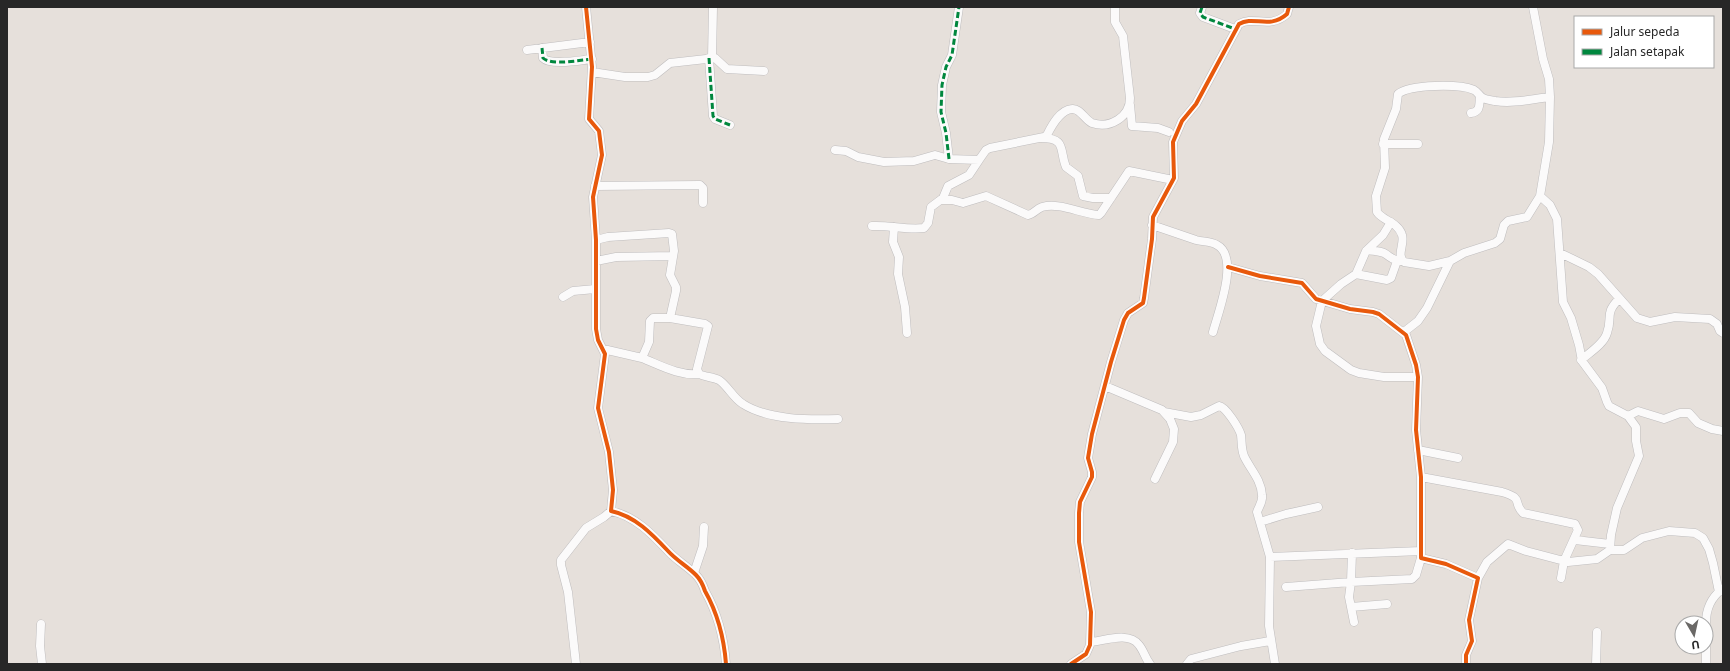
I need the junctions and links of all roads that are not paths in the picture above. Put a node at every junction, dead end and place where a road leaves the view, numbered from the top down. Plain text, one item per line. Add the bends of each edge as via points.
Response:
1 (586, 7) edge
2 (713, 7) edge
3 (959, 7) edge
4 (1115, 7) edge
5 (1202, 7) edge
6 (1290, 7) edge
7 (1532, 7) edge
8 (1235, 29) junction
9 (590, 42) junction
10 (542, 48) junction
11 (527, 50) dead end
12 (592, 58) junction
13 (710, 58) junction
14 (764, 71) dead end
15 (592, 72) junction
16 (1480, 96) junction
17 (1550, 97) junction
18 (1130, 104) junction
19 (1471, 113) dead end
20 (730, 125) dead end
21 (1169, 132) dead end
22 (1040, 138) junction
23 (1383, 144) junction
24 (1418, 144) dead end
25 (835, 150) dead end
26 (949, 159) junction
27 (979, 160) junction
28 (1173, 180) junction
29 (595, 186) junction
30 (1540, 196) junction
31 (1111, 198) junction
32 (941, 200) junction
33 (703, 203) dead end
34 (1391, 222) junction
35 (1152, 225) junction
36 (872, 226) dead end
37 (894, 226) junction
38 (596, 240) junction
39 (1368, 250) junction
40 (1560, 253) junction
41 (673, 256) junction
42 (596, 261) junction
43 (1401, 261) junction
44 (1450, 261) junction
45 (1228, 267) junction
46 (1356, 274) junction
47 (595, 289) junction
48 (563, 297) dead end
49 (1619, 299) junction
50 (1322, 301) junction
51 (670, 318) junction
52 (1213, 332) dead end
53 (1404, 332) junction
54 (907, 333) dead end
55 (1723, 334) edge
56 (603, 349) junction
57 (642, 358) junction
58 (1581, 360) junction
59 (699, 374) junction
60 (1418, 377) junction
61 (1105, 386) junction
62 (1164, 412) junction
63 (1628, 416) junction
64 (838, 419) dead end
65 (1723, 431) edge
66 (1418, 450) junction
67 (1458, 458) dead end
68 (1421, 477) junction
69 (1155, 479) dead end
70 (1318, 508) dead end
71 (611, 511) junction
72 (1260, 522) junction
73 (704, 526) dead end
74 (1575, 540) junction
75 (1610, 547) junction
76 (1352, 554) junction
77 (1421, 554) junction
78 (1270, 557) junction
79 (1564, 561) junction
80 (694, 573) junction
81 (1478, 578) junction
82 (1561, 578) dead end
83 (1351, 582) junction
84 (1286, 587) dead end
85 (1721, 590) edge
86 (1387, 604) dead end
87 (1351, 608) junction
88 (1707, 615) edge
89 (1354, 622) dead end
90 (41, 624) dead end
91 (1596, 632) dead end
92 (1270, 641) junction
93 (1091, 642) junction
94 (42, 664) edge
95 (576, 664) edge
96 (726, 664) edge
97 (1070, 664) edge
98 (1150, 664) edge
99 (1187, 664) edge
100 (1275, 664) edge
101 (1466, 664) edge
102 (1596, 664) edge

1 - 9 street
2 - 13 street
3 - 26 street via 952,55 942,85 941,112
4 - 18 street via 1115,22 1122,36 1129,80
5 - 8 street via 1200,15 1203,17
6 - 8 street via 1287,14 1272,22 1246,22
7 - 17 street via 1549,79
8 - 28 street via 1200,97 1182,121 1173,142
9 - 10 street
9 - 12 street
10 - 11 street
10 - 12 street via 543,58 547,61 566,62
12 - 15 street
13 - 14 street via 716,58 727,69
13 - 15 street via 670,63 651,77 625,77
13 - 20 street via 713,116
15 - 29 street via 589,119 599,131 602,155
16 - 17 street via 1506,102
16 - 19 street via 1479,110
16 - 23 street via 1476,90 1460,87 1420,87 1399,92 1396,109
17 - 30 street via 1549,142
18 - 21 street via 1132,126 1158,128
18 - 22 street via 1125,115 1118,121 1097,124 1088,121 1077,110 1070,109 1058,117 1047,135
22 - 27 street via 990,148
22 - 31 street via 1050,138 1060,144 1066,167 1080,179 1083,196
23 - 24 street
23 - 34 street via 1385,168 1376,198 1378,214
25 - 26 street via 884,162 914,161 935,155
26 - 27 street
27 - 32 street via 969,175 948,186
28 - 31 street via 1128,171
28 - 35 street via 1153,217
29 - 33 street via 700,185 703,188
29 - 38 street
30 - 40 street via 1550,205 1558,219
30 - 44 street via 1527,217 1508,221 1504,225 1500,239 1495,243 1464,253
31 - 32 street via 1099,215 1069,208 1046,207 1028,215 986,196 963,203
32 - 37 street via 931,207 928,223 924,228
34 - 39 street via 1383,235
34 - 43 street via 1403,236
35 - 45 street via 1218,245 1225,253
35 - 61 street via 1143,302 1124,320
36 - 37 street
37 - 54 street via 893,242 899,257 897,270 905,307
38 - 41 street via 608,237 671,234
38 - 42 street
39 - 43 street
39 - 46 street
40 - 49 street via 1598,274
40 - 58 street via 1563,302 1573,325
41 - 42 street via 616,257
41 - 51 street via 670,276 676,291
42 - 47 street
43 - 44 street via 1430,266
43 - 46 street via 1391,278 1387,280
44 - 53 street via 1418,322
45 - 50 street via 1260,276 1302,283 1313,297
45 - 52 street
46 - 50 street
47 - 48 street via 573,291
47 - 56 street via 596,334
49 - 55 street via 1631,313 1644,321 1675,317 1710,319 1717,324
49 - 58 street via 1609,311 1606,336
50 - 53 street via 1379,314
50 - 60 street via 1316,326 1320,344 1325,351 1359,373 1384,377
51 - 57 street via 651,319 649,342
51 - 59 street via 707,324 697,369
53 - 60 street
56 - 57 street
56 - 71 street via 605,354 598,408 609,452 613,490
57 - 59 street via 681,373
58 - 63 street via 1602,388 1609,406
59 - 64 street via 720,381 744,405 767,414 804,420
60 - 66 street
61 - 62 street
61 - 93 street via 1095,418 1088,458 1092,477 1080,502 1079,513 1080,542 1091,612
62 - 69 street via 1173,424 1174,438
62 - 72 street via 1191,417 1219,406 1225,409 1240,433 1240,446 1259,481 1262,499 1257,512
63 - 65 street via 1638,411 1664,419 1680,413 1689,413 1698,423
63 - 75 street via 1636,427 1639,456 1617,508
66 - 67 street
66 - 68 street
68 - 74 street via 1513,496 1523,513 1575,524 1578,528
68 - 77 street
70 - 72 street
71 - 80 street via 630,517 655,537 677,561
71 - 95 street via 586,528 561,560 568,592
72 - 78 street
73 - 80 street via 704,546
74 - 75 street
74 - 79 street
75 - 79 street via 1597,559
75 - 85 street via 1624,550 1642,538 1669,531 1695,533 1703,538 1709,549
76 - 77 street
76 - 78 street
76 - 83 street
77 - 81 street
77 - 83 street via 1416,576 1412,579
78 - 92 street
79 - 81 street via 1508,544 1487,562
79 - 82 street
80 - 96 street via 709,597 719,623
81 - 101 street via 1469,620 1472,642 1466,655
83 - 84 street
83 - 87 street via 1348,594
85 - 88 street via 1713,597
86 - 87 street
87 - 89 street
90 - 94 street
91 - 102 street
92 - 99 street via 1191,659
92 - 100 street
93 - 97 street via 1086,654
93 - 98 street via 1131,639 1139,645

